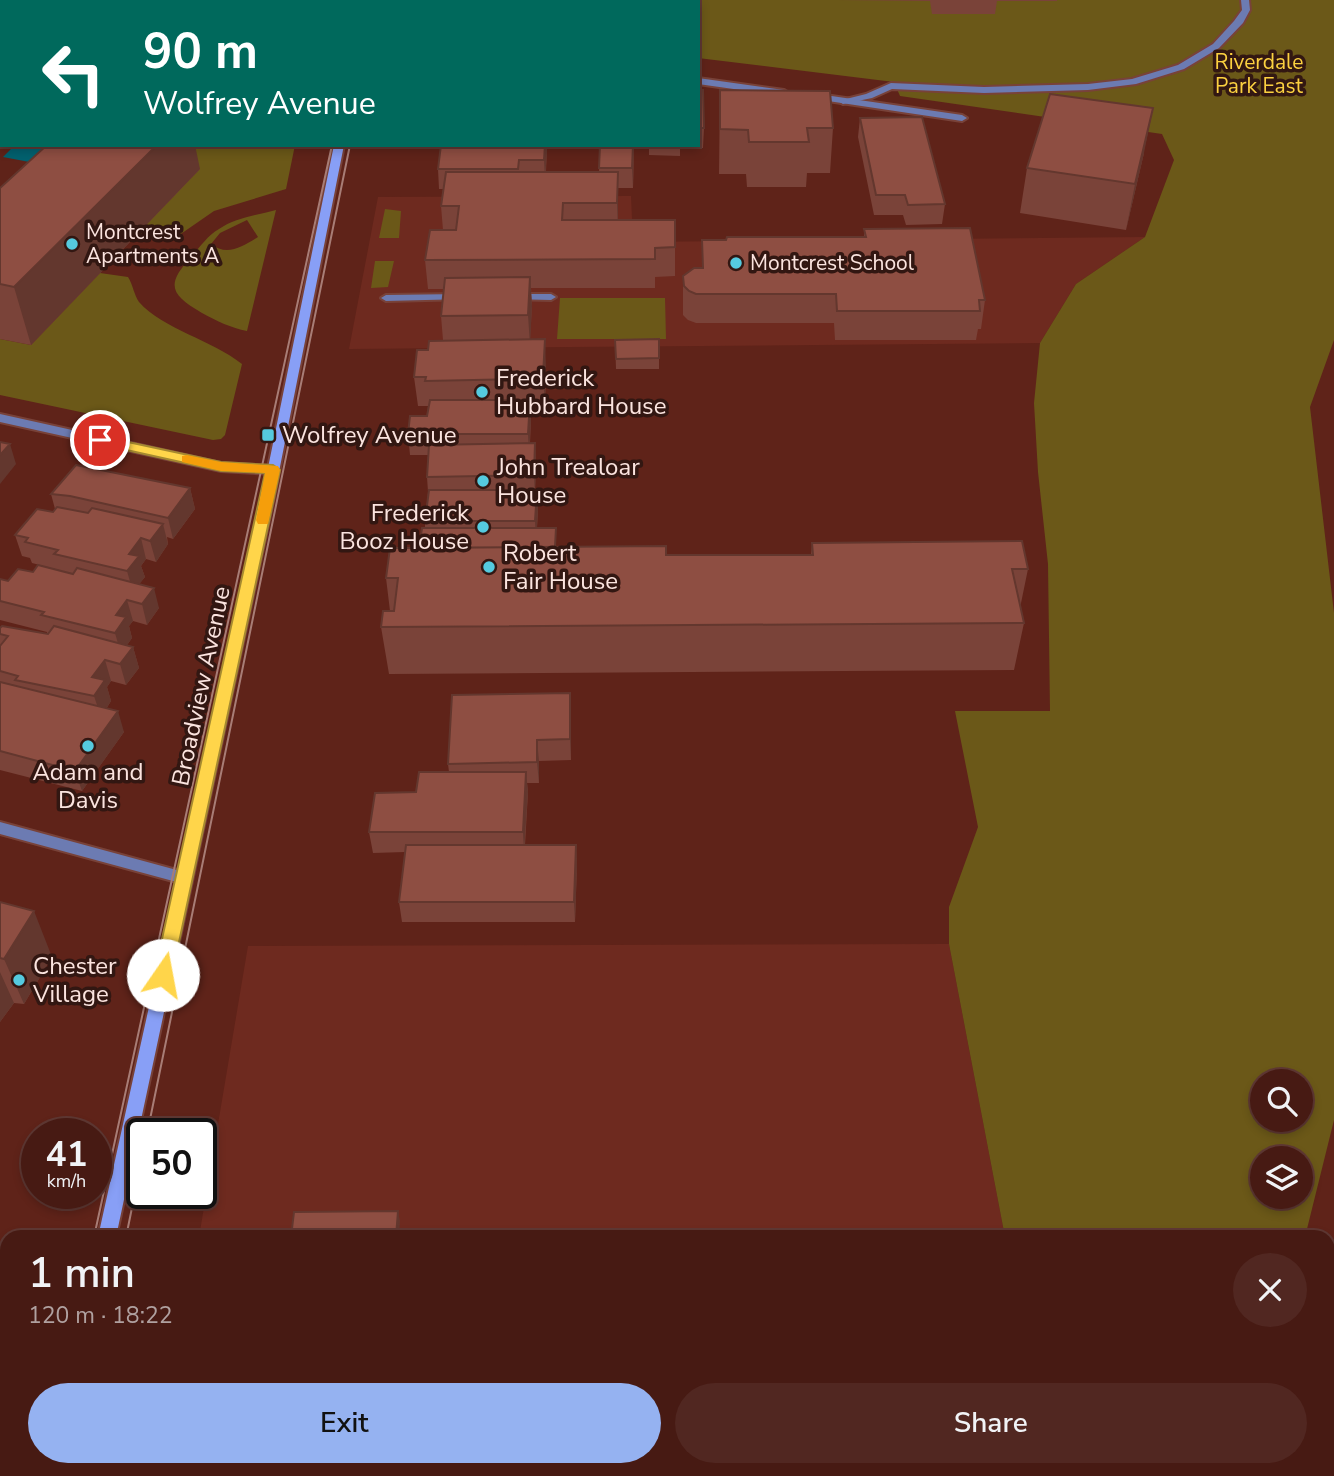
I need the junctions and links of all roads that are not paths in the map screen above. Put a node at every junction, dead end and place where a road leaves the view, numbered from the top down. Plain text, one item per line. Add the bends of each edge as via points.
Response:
1 (1245, 0) edge
2 (700, 81) edge
3 (791, 94) edge
4 (804, 95) edge
5 (844, 101) junction
6 (962, 118) dead end
7 (340, 147) edge
8 (468, 297) edge
9 (495, 297) edge
10 (386, 298) dead end
11 (551, 298) dead end
12 (0, 418) edge
13 (273, 470) junction
14 (0, 828) edge
15 (184, 878) junction
16 (109, 1230) edge

1 - 5 street via 1246,10 1238,23 1216,46 1181,67 1133,82 984,90 891,86
2 - 3 street
4 - 5 street
5 - 6 street
7 - 13 main road, Broadview Avenue
8 - 10 street
9 - 11 street
12 - 13 street via 221,467
13 - 15 main road, Broadview Avenue
14 - 15 street
15 - 16 main road, Broadview Avenue

